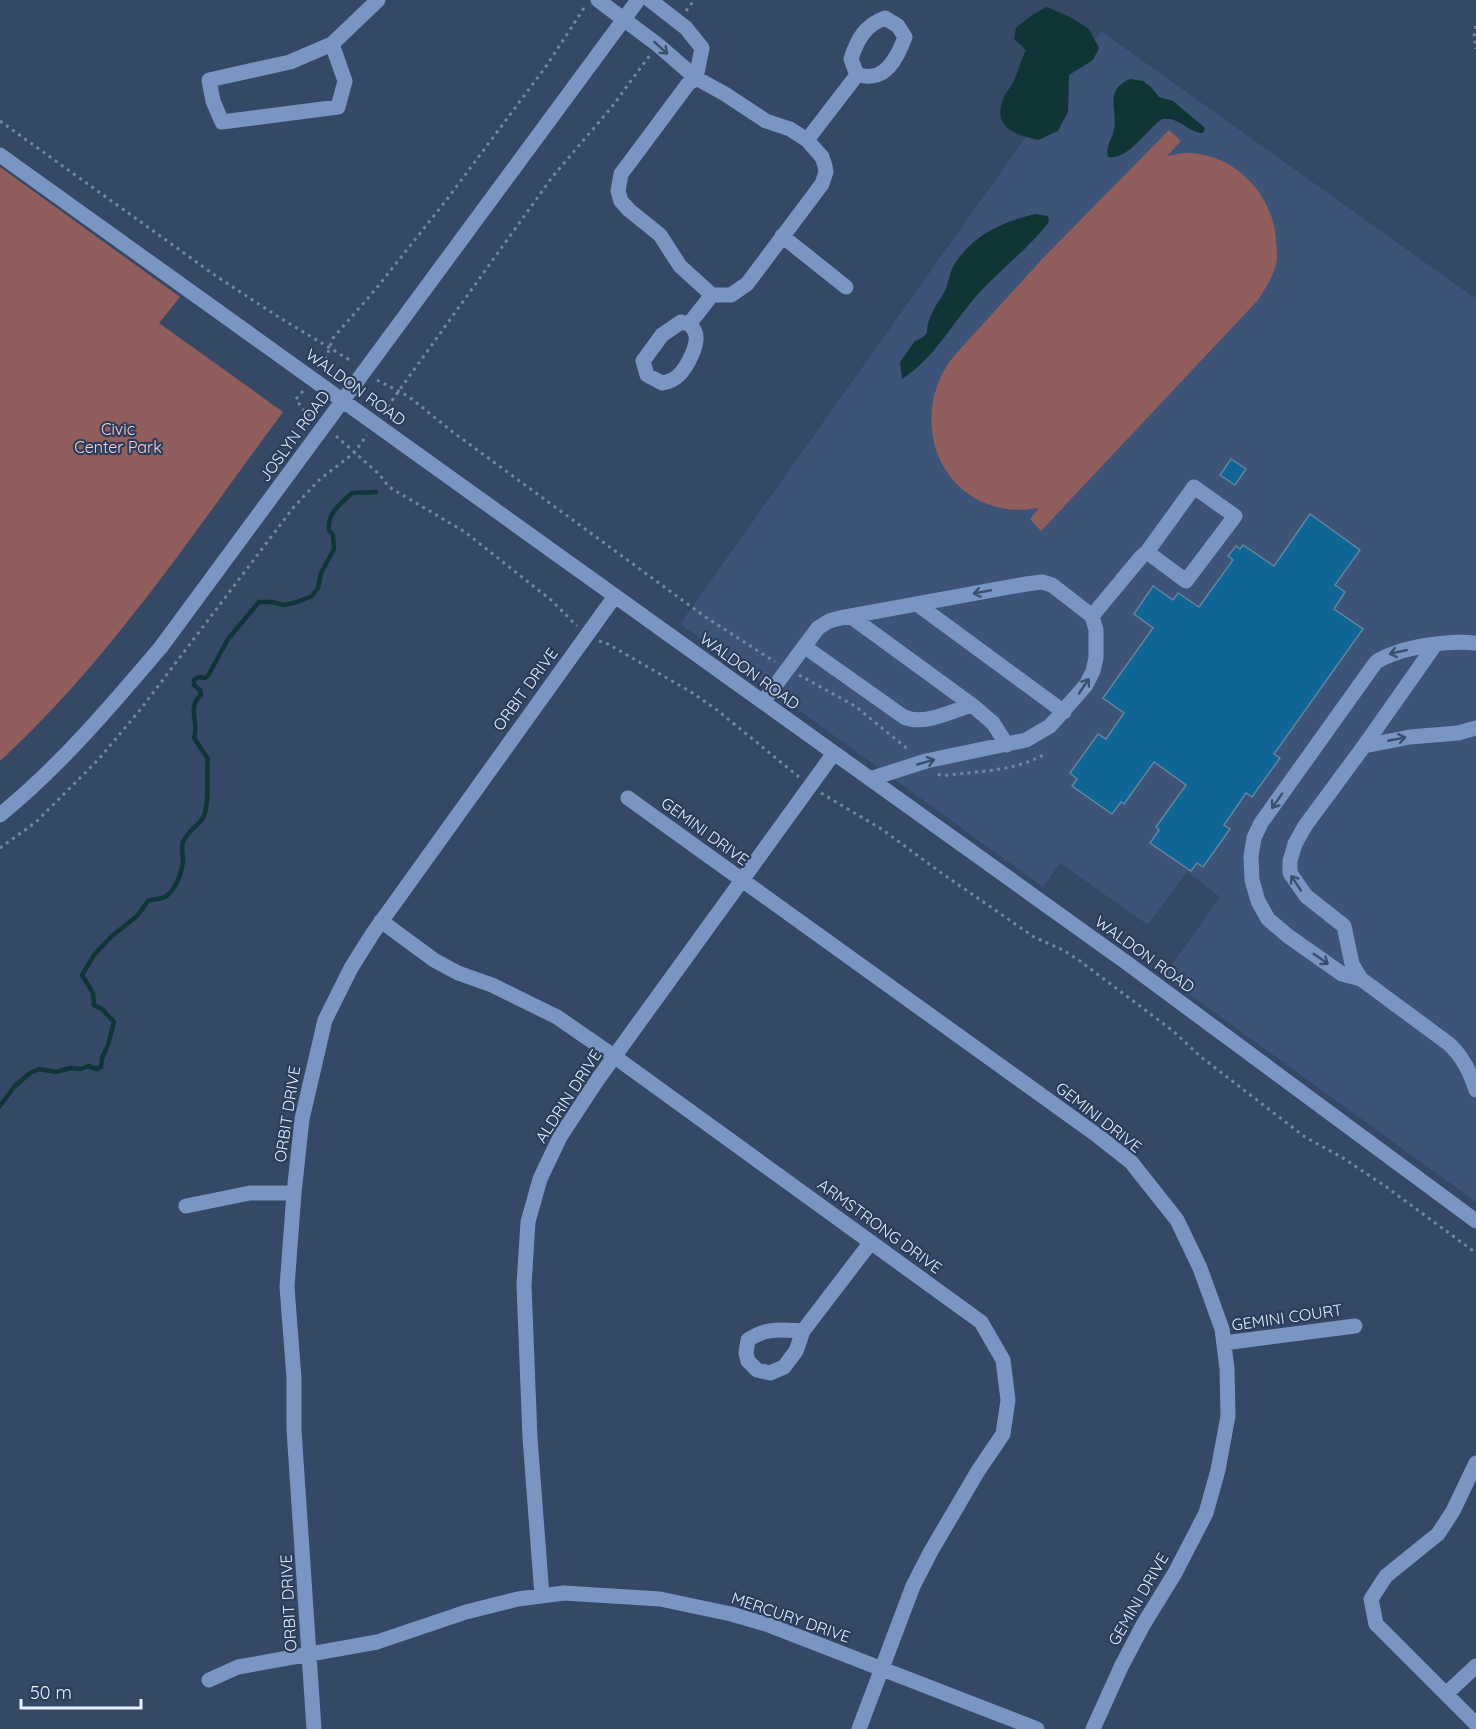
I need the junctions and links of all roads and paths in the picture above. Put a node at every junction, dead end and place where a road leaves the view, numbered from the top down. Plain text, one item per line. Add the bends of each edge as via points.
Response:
1 (378, 0) edge
2 (598, 0) edge
3 (638, 0) edge
4 (650, 0) edge
5 (694, 0) edge
6 (625, 19) junction
7 (677, 21) junction
8 (1476, 26) edge
9 (332, 44) junction
10 (658, 45) junction
11 (1476, 49) edge
12 (857, 75) dead end
13 (696, 78) junction
14 (0, 121) edge
15 (807, 140) junction
16 (0, 155) edge
17 (782, 236) junction
18 (846, 287) dead end
19 (712, 295) junction
20 (689, 324) dead end
21 (364, 370) junction
22 (398, 392) junction
23 (342, 400) junction
24 (375, 423) junction
25 (1147, 552) junction
26 (615, 596) junction
27 (916, 604) junction
28 (850, 616) junction
29 (1092, 616) junction
30 (1476, 643) edge
31 (1435, 645) junction
32 (805, 647) junction
33 (788, 669) junction
34 (763, 702) junction
35 (972, 705) junction
36 (1064, 712) junction
37 (1476, 728) edge
38 (1007, 745) junction
39 (1364, 746) junction
40 (834, 753) junction
41 (1047, 753) dead end
42 (923, 762) junction
43 (870, 779) junction
44 (628, 798) dead end
45 (0, 815) edge
46 (0, 848) edge
47 (742, 880) junction
48 (381, 921) junction
49 (1361, 979) junction
50 (615, 1057) junction
51 (1476, 1090) edge
52 (294, 1193) junction
53 (186, 1206) dead end
54 (1476, 1221) edge
55 (871, 1242) junction
56 (1355, 1326) dead end
57 (804, 1331) dead end
58 (1224, 1343) junction
59 (1476, 1463) edge
60 (542, 1596) junction
61 (310, 1654) junction
62 (1476, 1666) edge
63 (882, 1668) junction
64 (209, 1680) dead end
65 (1446, 1694) junction
66 (1476, 1724) edge
67 (314, 1729) edge
68 (859, 1729) edge
69 (1038, 1729) edge
70 (1094, 1729) edge

1 - 9 street
2 - 6 street
3 - 6 street, JOSLYN ROAD
4 - 7 street
5 - 7 path
6 - 10 street
6 - 21 street, JOSLYN ROAD
7 - 13 street via 702,48
8 - 11 path
9 - 9 street via 290,62 209,80 222,122 338,107 345,81
10 -> 13 street
10 - 22 path via 553,176
12 - 15 street
13 - 15 street via 766,121
13 - 19 street via 621,174 618,191 629,210 660,235 680,266
14 - 21 path via 216,276
15 - 17 street via 822,157 825,177
16 - 23 street, WALDON ROAD
17 - 18 street
17 - 19 street via 739,291 724,297
19 - 20 street
21 - 22 path
21 - 23 street, JOSLYN ROAD
22 - 24 path
22 - 33 path via 704,616
23 - 24 street, WALDON ROAD
23 - 45 street, JOSLYN ROAD via 161,647 103,716
24 - 26 street, WALDON ROAD
24 - 46 path via 354,453 319,480 293,508 98,760 36,822
25 - 25 street via 1194,487 1234,516 1186,581
25 - 29 street
26 - 34 street, WALDON ROAD
26 - 48 street, ORBIT DRIVE
27 - 28 street
29 -> 27 street via 1052,585 1042,582
27 - 36 street
28 - 32 street via 818,628
28 - 35 street
36 -> 29 street via 1093,671 1096,658
30 - 31 street
31 - 39 street
31 -> 49 street via 1389,654 1376,662 1254,838 1252,880 1268,919 1342,974
32 - 33 street
32 - 35 street via 912,721
33 - 34 street
33 - 42 path via 855,706
34 - 40 street, WALDON ROAD
35 - 38 street via 993,723
36 - 38 street via 1041,733
39 -> 37 street
42 -> 38 street
49 -> 39 street via 1352,964 1344,926 1306,896 1290,873 1290,861 1294,844 1305,826
40 - 43 street, WALDON ROAD
40 - 47 street, ALDRIN DRIVE
41 - 42 path via 1013,768 942,776
42 - 43 street
43 - 54 street, WALDON ROAD via 1154,982
44 - 47 street, GEMINI DRIVE
47 - 50 street, ALDRIN DRIVE
47 - 58 street, GEMINI DRIVE via 1131,1162 1177,1220 1200,1268
48 - 50 street, ARMSTRONG DRIVE via 434,960 557,1017
48 - 52 street, ORBIT DRIVE via 325,1020 302,1119
49 - 51 street via 1454,1049 1469,1070
50 - 55 street, ARMSTRONG DRIVE
50 - 60 street, ALDRIN DRIVE via 560,1137 540,1179 528,1222 524,1285
52 - 53 street via 250,1193
52 - 61 street, ORBIT DRIVE via 287,1287
55 - 57 street
55 - 63 street, ARMSTRONG DRIVE via 981,1322 1003,1360 1008,1400 1003,1434 931,1551 913,1586
56 - 58 street, GEMINI COURT
58 - 70 street, GEMINI DRIVE via 1228,1416 1206,1513 1121,1667
59 - 65 street via 1438,1534 1386,1576 1371,1599 1376,1624
60 - 61 street, MERCURY DRIVE via 466,1611 377,1642
60 - 63 street, MERCURY DRIVE via 564,1593 660,1599 731,1614
61 - 64 street, MERCURY DRIVE via 238,1666
61 - 67 street, ORBIT DRIVE
62 - 65 street
63 - 68 street, ARMSTRONG DRIVE
63 - 69 street, MERCURY DRIVE
65 - 66 street

